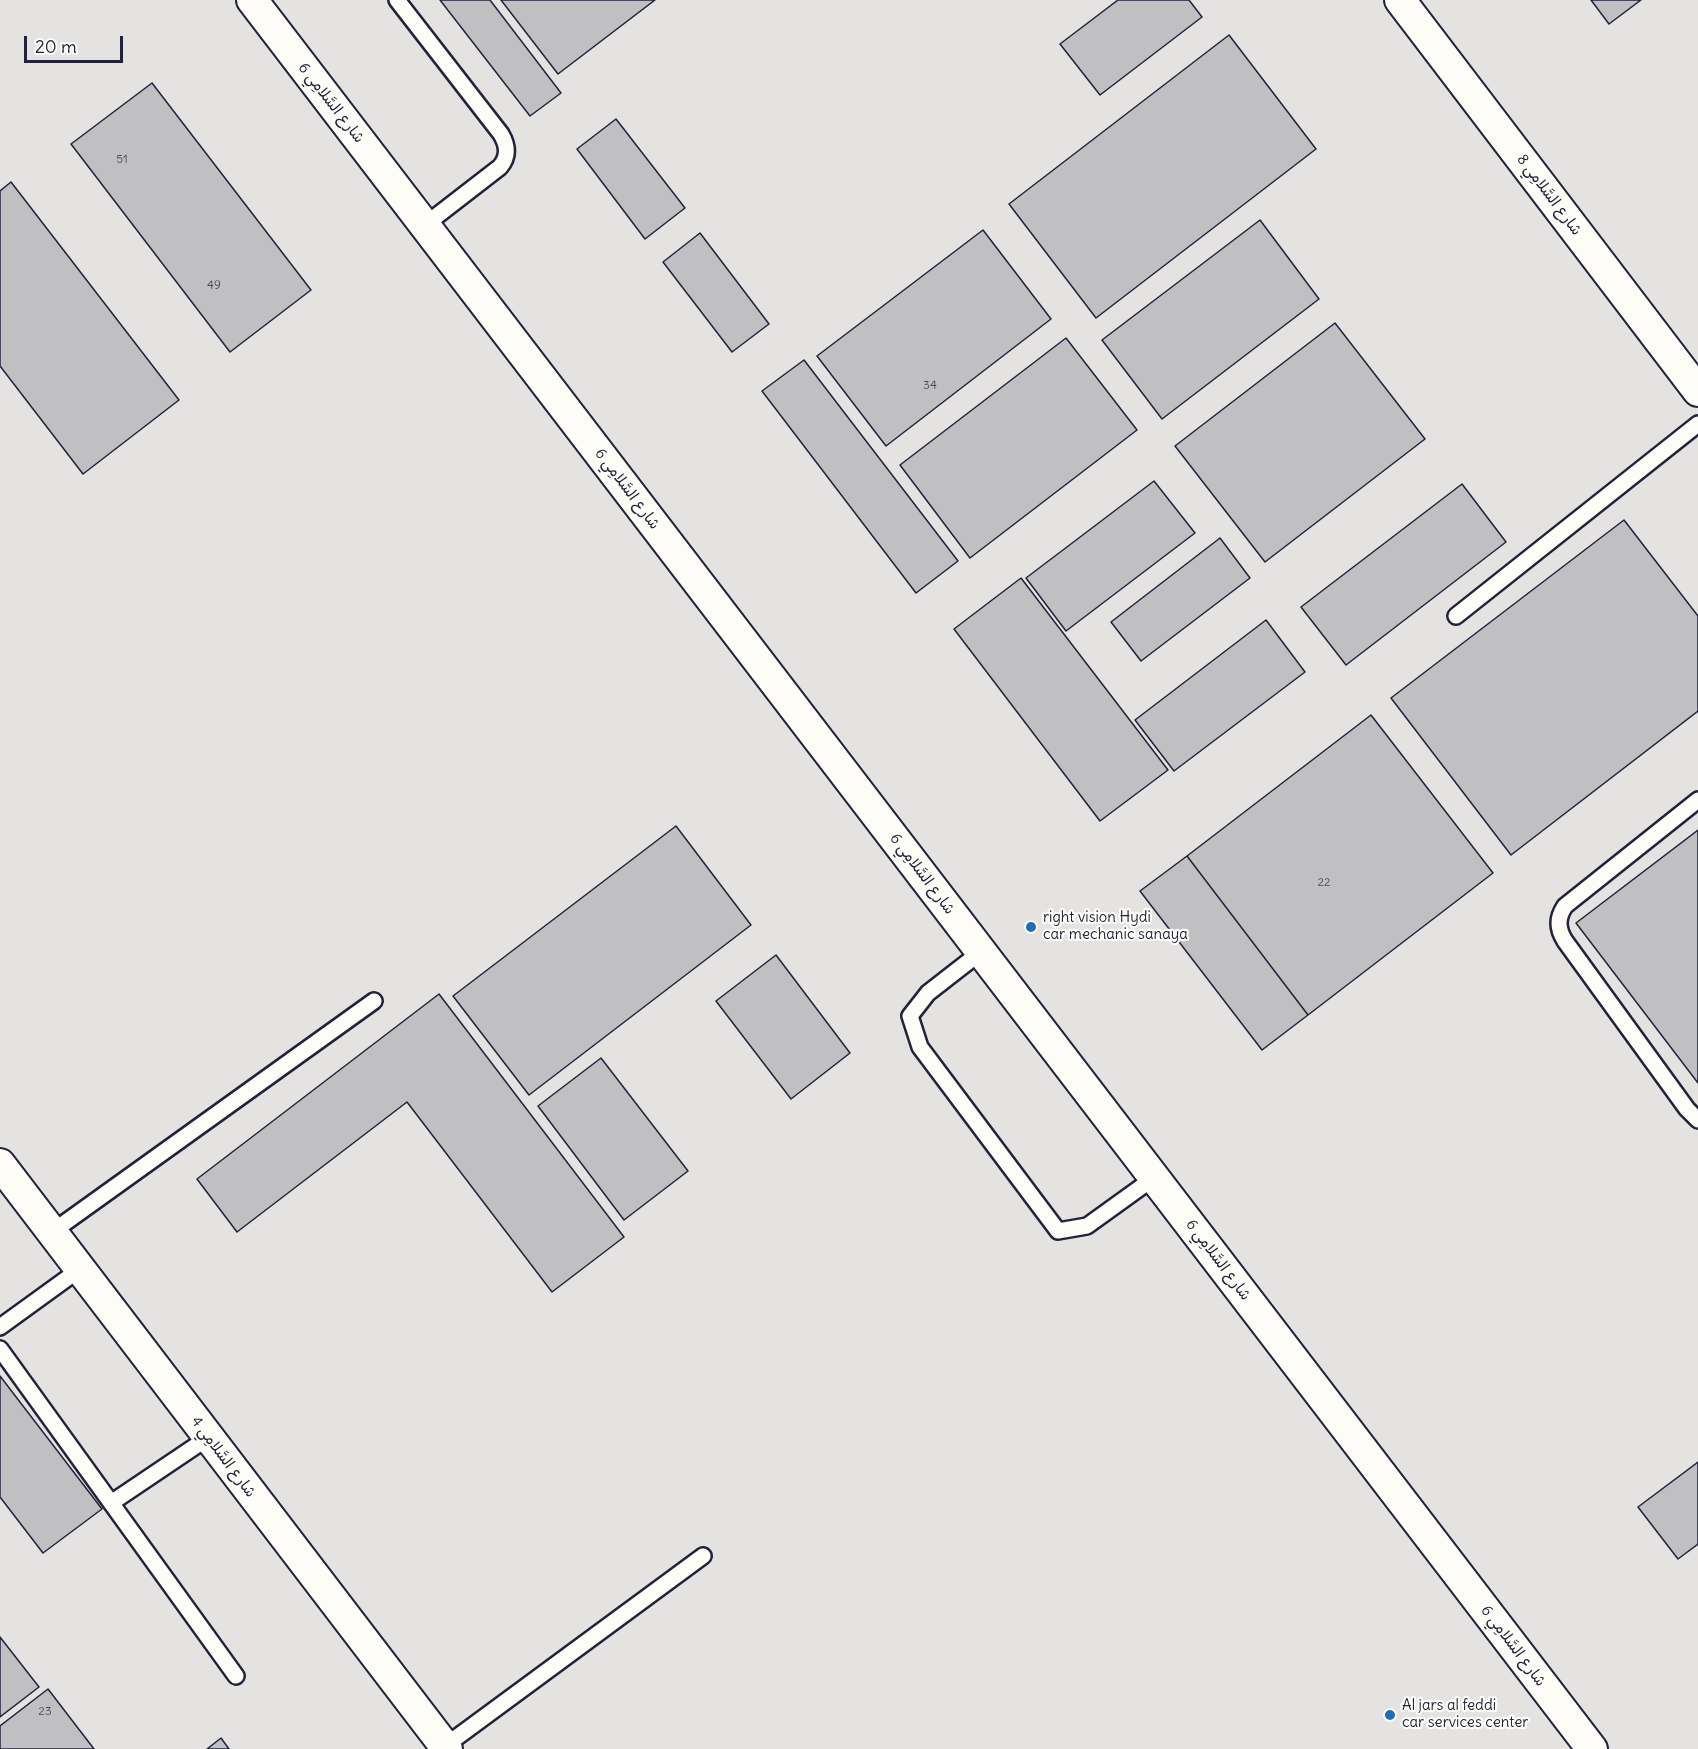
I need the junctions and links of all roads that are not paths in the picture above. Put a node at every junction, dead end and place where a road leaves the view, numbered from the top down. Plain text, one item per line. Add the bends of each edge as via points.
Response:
1 (252, 0) edge
2 (397, 0) edge
3 (1400, 0) edge
4 (425, 225) junction
5 (1698, 391) edge
6 (1698, 424) edge
7 (1456, 616) dead end
8 (1698, 800) edge
9 (982, 951) junction
10 (374, 1001) dead end
11 (1698, 1120) edge
12 (0, 1164) edge
13 (1155, 1177) junction
14 (52, 1232) junction
15 (80, 1269) junction
16 (0, 1327) edge
17 (0, 1349) edge
18 (209, 1437) junction
19 (111, 1503) junction
20 (703, 1556) dead end
21 (236, 1676) dead end
22 (446, 1748) edge
23 (1592, 1749) edge

1 - 4 street, شارع السَّلامِي 6
2 - 4 lane via 507,147 500,167
3 - 5 street, شارع السَّلامِي 8
4 - 9 street, شارع السَّلامِي 6
6 - 7 lane
8 - 11 lane via 1565,906 1558,923 1565,941
9 - 13 street, شارع السَّلامِي 6
9 - 13 lane via 928,993 910,1016 920,1047 1058,1231 1087,1226
10 - 14 lane
12 - 14 street, شارع السَّلامِي 4
13 - 23 street, شارع السَّلامِي 6
14 - 15 street, شارع السَّلامِي 4
15 - 16 lane
15 - 18 street, شارع السَّلامِي 4
17 - 19 lane
18 - 19 lane
18 - 22 street, شارع السَّلامِي 4
19 - 21 lane
20 - 22 lane

